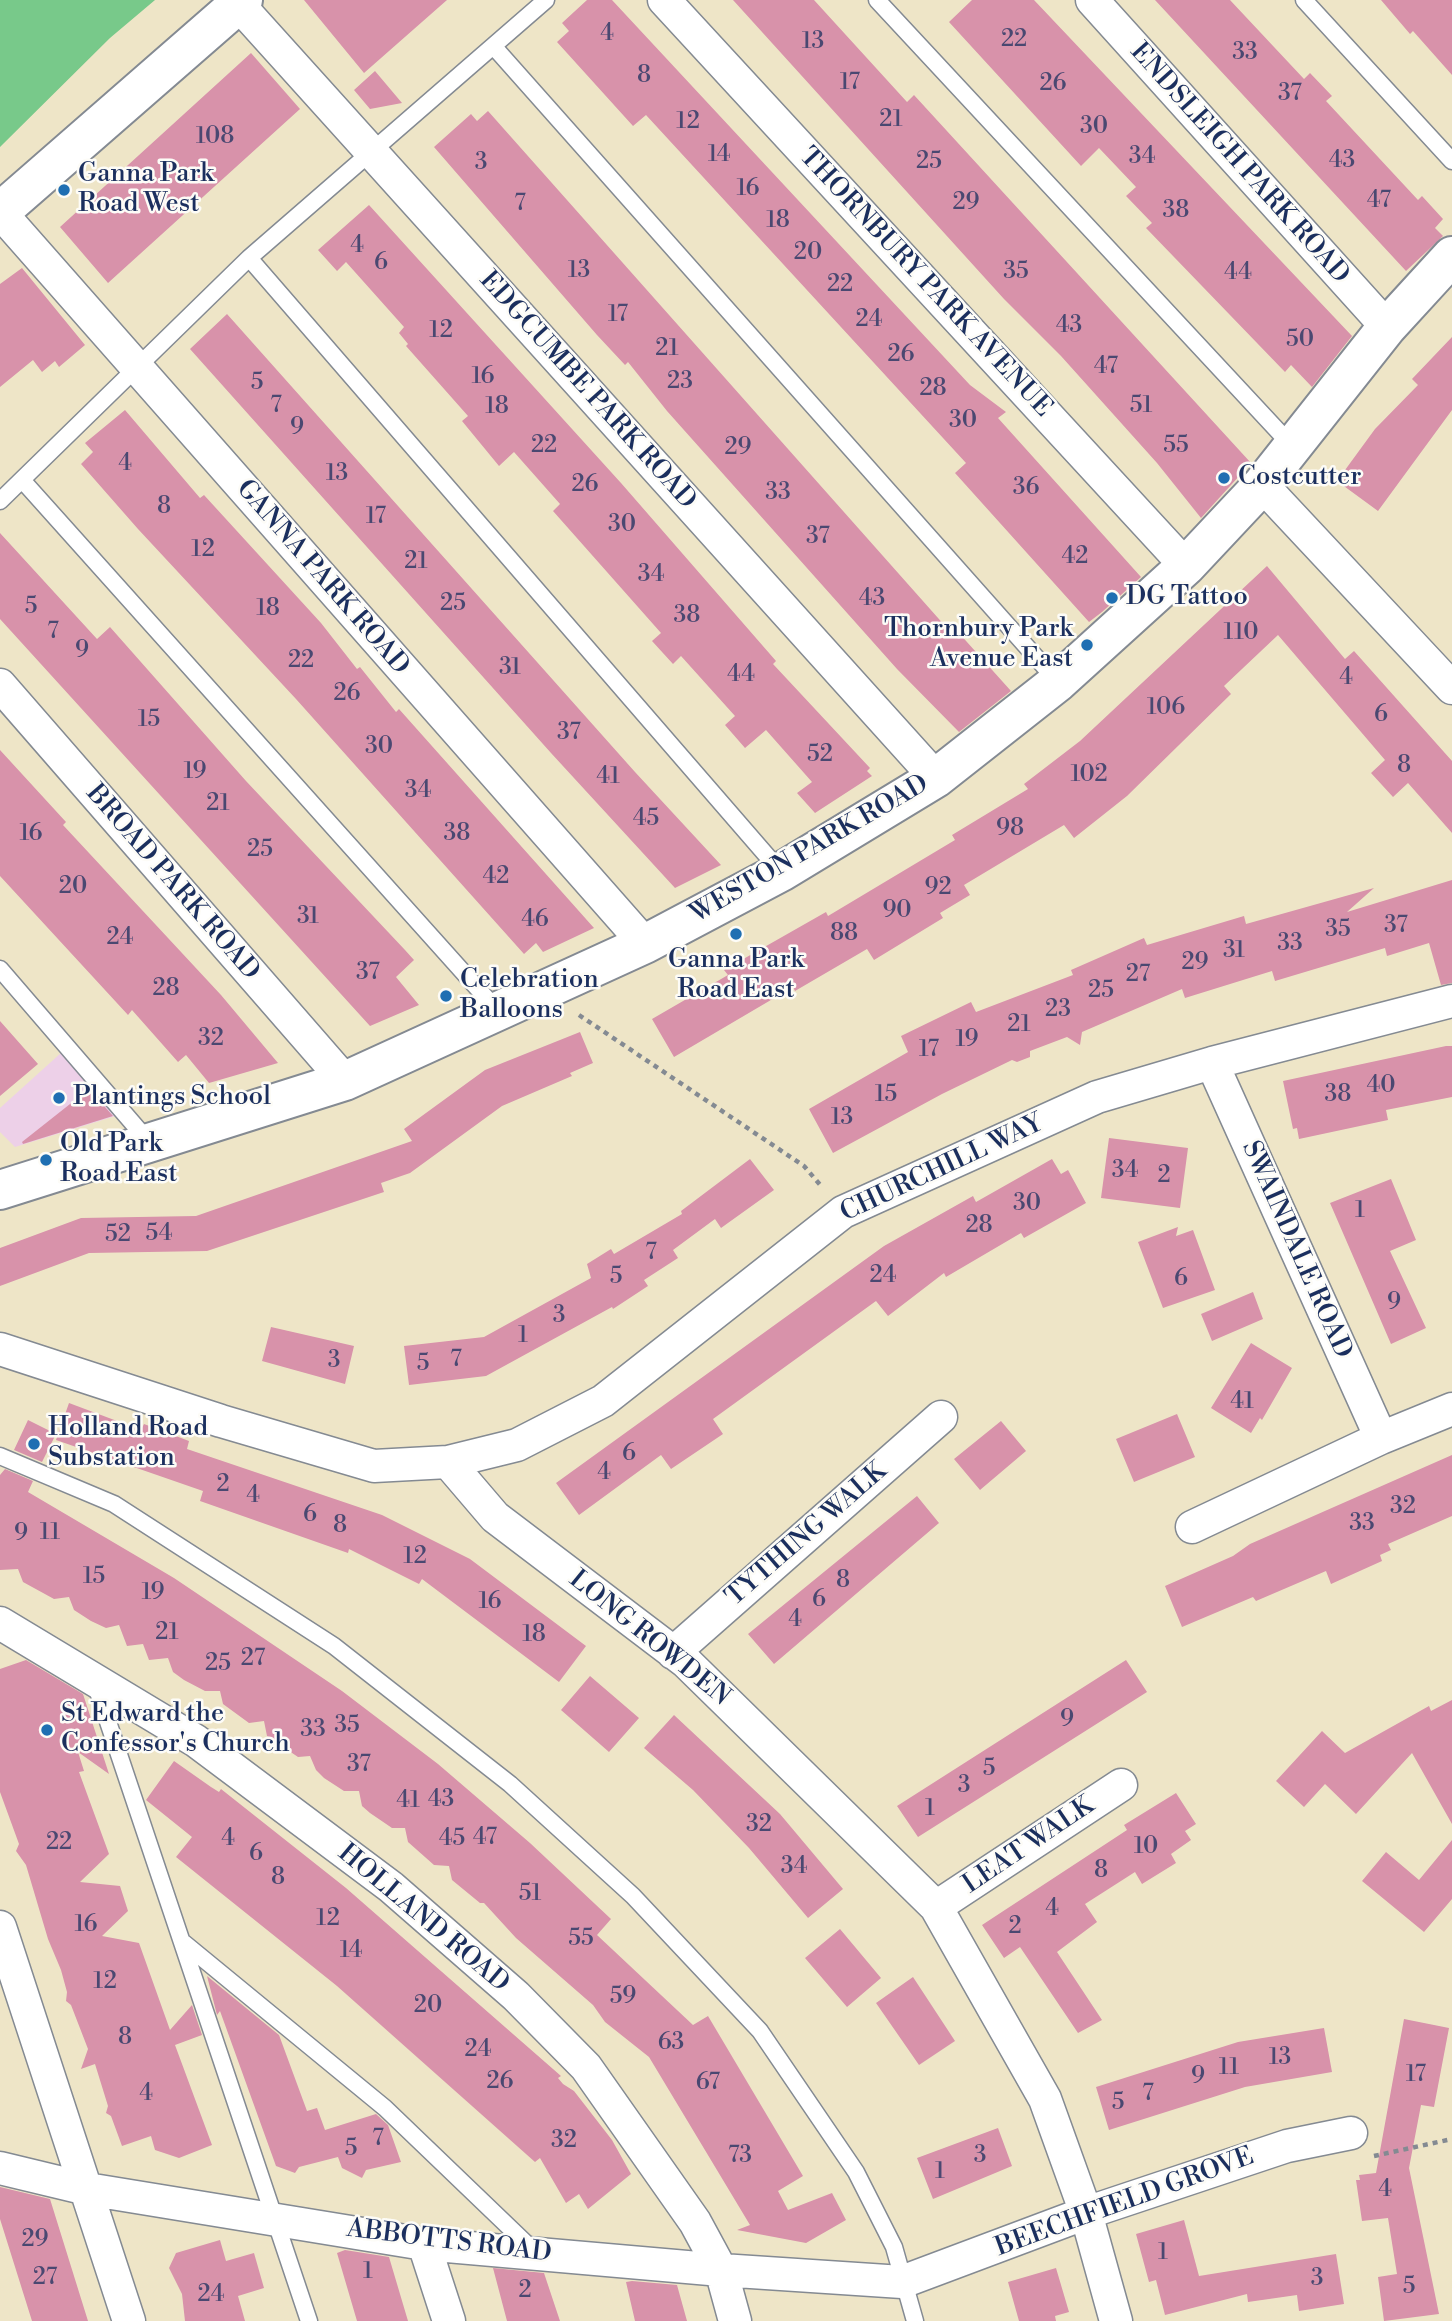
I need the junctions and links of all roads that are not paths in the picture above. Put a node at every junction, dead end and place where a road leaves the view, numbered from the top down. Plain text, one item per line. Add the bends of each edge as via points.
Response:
1 (547, 0) edge
2 (664, 0) edge
3 (877, 0) edge
4 (1092, 0) edge
5 (1304, 0) edge
6 (241, 2) edge
7 (495, 48) junction
8 (371, 150) junction
9 (1452, 161) edge
10 (0, 212) edge
11 (1452, 256) edge
12 (250, 258) junction
13 (1387, 327) junction
14 (136, 368) junction
15 (1292, 446) junction
16 (23, 481) junction
17 (1262, 485) junction
18 (0, 501) edge
19 (1186, 566) junction
20 (1058, 682) junction
21 (1451, 684) edge
22 (0, 685) edge
23 (936, 778) junction
24 (781, 872) junction
25 (645, 944) junction
26 (0, 969) edge
27 (1452, 1001) edge
28 (497, 1010) junction
29 (1212, 1063) junction
30 (345, 1081) junction
31 (151, 1144) junction
32 (0, 1190) edge
33 (0, 1349) edge
34 (1452, 1409) edge
35 (941, 1417) dead end
36 (1381, 1438) junction
37 (0, 1456) edge
38 (448, 1462) junction
39 (1192, 1527) dead end
40 (0, 1623) edge
41 (673, 1653) junction
42 (93, 1679) junction
43 (1121, 1785) dead end
44 (936, 1908) junction
45 (0, 1927) edge
46 (184, 1943) junction
47 (1351, 2133) dead end
48 (0, 2168) edge
49 (87, 2189) junction
50 (1086, 2213) junction
51 (278, 2220) junction
52 (425, 2244) junction
53 (538, 2254) junction
54 (721, 2270) junction
55 (902, 2282) junction
56 (130, 2321) edge
57 (310, 2321) edge
58 (449, 2321) edge
59 (735, 2321) edge
60 (915, 2321) edge
61 (1116, 2321) edge

1 - 7 lane
2 - 19 street, THORNBURY PARK AVENUE
3 - 15 lane
4 - 13 street, ENDSLEIGH PARK ROAD
5 - 9 lane
6 - 8 street, EDGCUMBE PARK ROAD
6 - 10 street
7 - 8 lane
7 - 20 lane
8 - 12 lane
8 - 23 street, EDGCUMBE PARK ROAD
10 - 14 street, GANNA PARK ROAD
11 - 13 street, WESTON PARK ROAD
12 - 14 lane
12 - 24 lane
13 - 15 street, WESTON PARK ROAD
14 - 16 lane
14 - 25 street, GANNA PARK ROAD
15 - 17 street, WESTON PARK ROAD
16 - 18 lane
16 - 28 lane
17 - 19 street, WESTON PARK ROAD
17 - 21 street
19 - 20 street, WESTON PARK ROAD
20 - 23 street, WESTON PARK ROAD
22 - 30 street, BROAD PARK ROAD
23 - 24 street, WESTON PARK ROAD
24 - 25 street, WESTON PARK ROAD
25 - 28 street, WESTON PARK ROAD
26 - 31 lane
27 - 29 street, CHURCHILL WAY
28 - 30 street, WESTON PARK ROAD
29 - 36 street, SWAINDALE ROAD
29 - 38 street, CHURCHILL WAY via 1097,1097 843,1212 603,1401 517,1445
30 - 31 street, WESTON PARK ROAD
31 - 32 street, WESTON PARK ROAD
33 - 38 street via 374,1466
34 - 36 street
35 - 41 street, TYTHING WALK
36 - 39 street
37 - 55 lane via 114,1504 334,1646 510,1784 633,1896 760,2031 856,2172 894,2247
38 - 41 street, LONG ROWDEN via 495,1517
40 - 42 street, HOLLAND ROAD
41 - 44 street, LONG ROWDEN via 808,1779
42 - 46 lane
42 - 54 street, HOLLAND ROAD via 196,1741 391,1886 516,1996 586,2067 695,2222
43 - 44 street, LEAT WALK
44 - 50 street, LONG ROWDEN via 1045,2099
45 - 49 street
46 - 51 lane
46 - 53 lane via 385,2108
47 - 50 street, BEECHFIELD GROVE via 1287,2146
48 - 49 street, ABBOTTS ROAD
49 - 51 street, ABBOTTS ROAD
49 - 56 street
50 - 55 street, BEECHFIELD GROVE
50 - 61 street, LONG ROWDEN
51 - 52 street, ABBOTTS ROAD
51 - 57 lane
52 - 53 street, ABBOTTS ROAD
52 - 58 street
53 - 54 street, ABBOTTS ROAD
54 - 55 street, ABBOTTS ROAD
54 - 59 street, HOLLAND ROAD
55 - 60 lane

